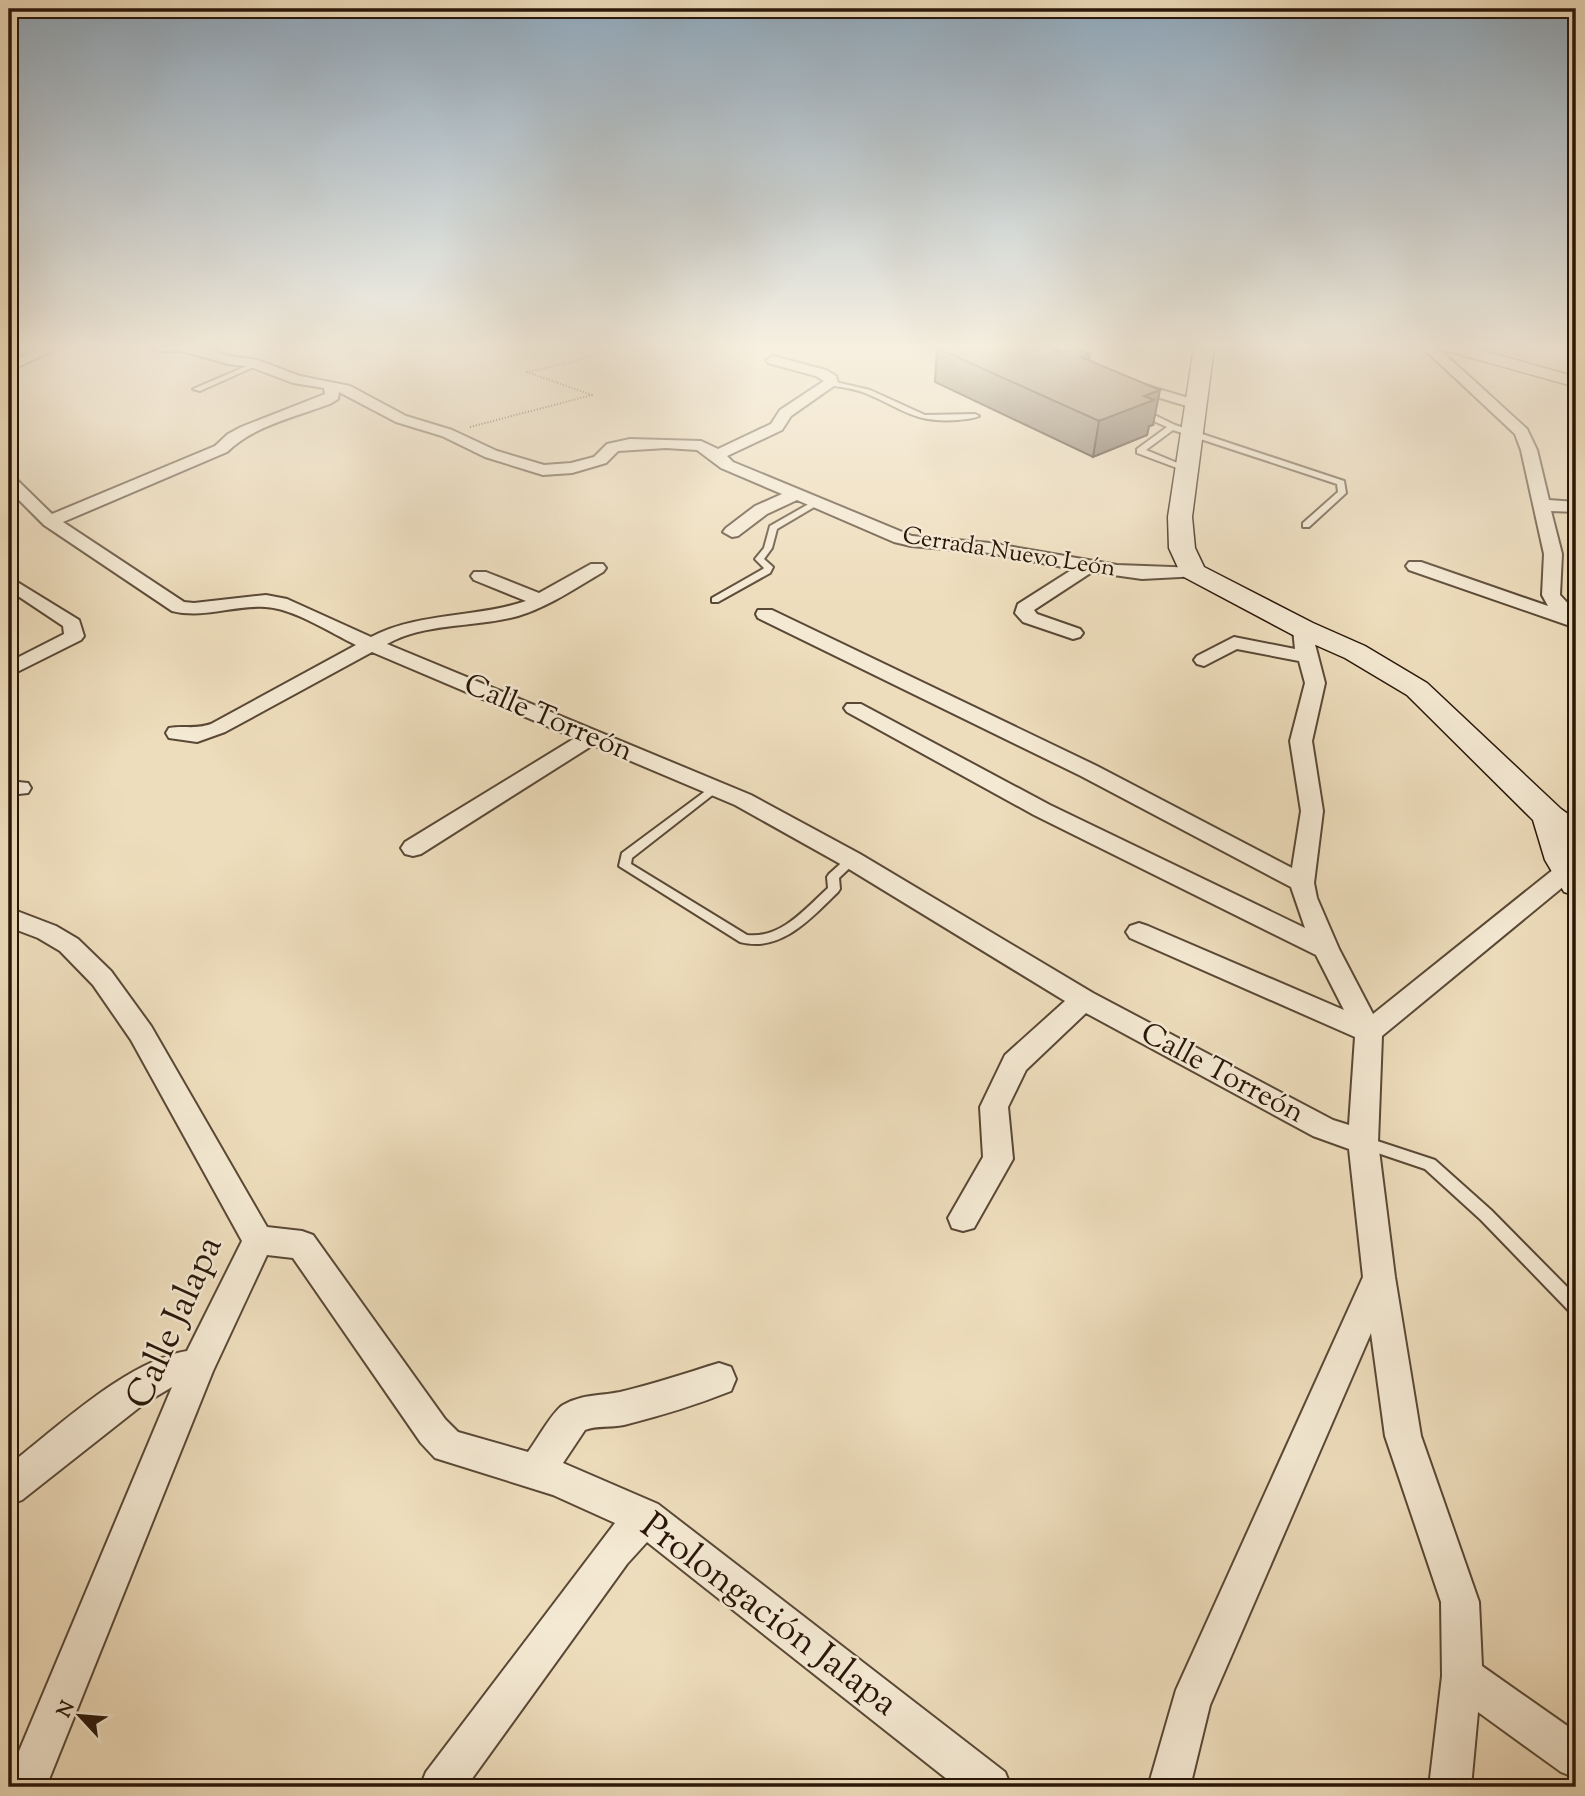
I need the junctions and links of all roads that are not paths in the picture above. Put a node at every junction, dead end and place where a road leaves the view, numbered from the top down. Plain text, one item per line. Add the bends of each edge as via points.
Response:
1 (244, 431) edge
2 (440, 431) edge
3 (769, 431) edge
4 (1183, 431) junction
5 (1521, 431) edge
6 (717, 455) junction
7 (1188, 469) junction
8 (9, 481) edge
9 (797, 494) junction
10 (817, 503) junction
11 (1542, 505) junction
12 (1576, 507) edge
13 (50, 521) junction
14 (1306, 525) dead end
15 (732, 532) dead end
16 (1090, 565) junction
17 (1415, 566) dead end
18 (597, 568) dead end
19 (1193, 572) junction
20 (480, 576) dead end
21 (9, 582) edge
22 (540, 600) junction
23 (715, 600) dead end
24 (765, 614) dead end
25 (1573, 620) edge
26 (1073, 632) dead end
27 (1305, 643) junction
28 (372, 645) junction
29 (1204, 660) dead end
30 (9, 670) edge
31 (854, 708) dead end
32 (177, 733) dead end
33 (590, 738) junction
34 (715, 788) junction
35 (1549, 817) junction
36 (1576, 835) edge
37 (413, 848) dead end
38 (852, 860) junction
39 (1573, 874) edge
40 (1302, 883) junction
41 (9, 917) edge
42 (1139, 932) dead end
43 (1326, 949) junction
44 (1084, 1000) junction
45 (1369, 1032) junction
46 (1363, 1142) junction
47 (963, 1218) dead end
48 (258, 1240) junction
49 (1379, 1277) junction
50 (1576, 1307) edge
51 (198, 1365) junction
52 (719, 1379) dead end
53 (536, 1472) junction
54 (9, 1487) edge
55 (645, 1517) junction
56 (1462, 1676) junction
57 (1576, 1757) edge
58 (25, 1787) edge
59 (441, 1787) edge
60 (990, 1787) edge
61 (1169, 1787) edge
62 (1451, 1787) edge

1 - 13 street via 221,449
2 - 6 street, Cerrada Nuevo León via 491,454 543,470 600,460 613,447 630,444 701,446
3 - 6 street
4 - 7 main road
4 - 7 lane via 1140,451
4 - 14 lane via 1341,483 1342,493
5 - 11 street
6 - 9 street, Cerrada Nuevo León via 727,465
7 - 19 main road via 1180,517 1182,548
8 - 13 street, Calle Torreón
9 - 10 street, Cerrada Nuevo León
9 - 15 street via 761,510
10 - 16 street, Cerrada Nuevo León via 921,544 986,547
10 - 23 lane via 773,528 768,548 759,559 769,567 767,571
11 - 12 street
11 - 25 street via 1553,554 1551,595
13 - 28 street, Calle Torreón via 179,607 266,601 287,605
16 - 19 street, Cerrada Nuevo León
16 - 26 street via 1025,608 1030,618
17 - 25 street
18 - 22 street
19 - 27 main road
20 - 22 street
21 - 30 street via 72,624 74,636
22 - 28 street via 511,611 391,634
24 - 40 street via 1090,771
27 - 29 street via 1234,643
27 - 35 main road via 1355,652 1417,689
27 - 40 street via 1315,683 1301,741 1312,811
28 - 32 street via 218,728 197,736
28 - 33 street, Calle Torreón
31 - 43 street via 1042,810
33 - 34 street, Calle Torreón
33 - 37 street
34 - 38 street, Calle Torreón
34 - 38 lane via 626,856 625,866 744,939 755,942 786,932 834,889 833,877
35 - 36 main road
35 - 39 main road via 1553,838
38 - 44 street, Calle Torreón
39 - 45 street
40 - 43 street
41 - 48 street, Calle Jalapa via 69,945 102,978 141,1033
42 - 45 street
43 - 45 street
44 - 46 street, Calle Torreón via 1323,1128
44 - 47 street via 1015,1063 994,1107 998,1159
45 - 46 street
46 - 49 street
46 - 50 lane via 1430,1164
48 - 51 street, Calle Jalapa
48 - 53 street, Prolongación Jalapa via 302,1245 447,1446
49 - 56 street via 1403,1436 1460,1602
49 - 61 street via 1190,1704
51 - 54 street via 170,1370 133,1391
51 - 58 street, Calle Jalapa
52 - 53 street via 660,1399 573,1418
53 - 55 street, Prolongación Jalapa
55 - 59 street via 614,1550
55 - 60 street, Prolongación Jalapa
56 - 57 street
56 - 62 street

